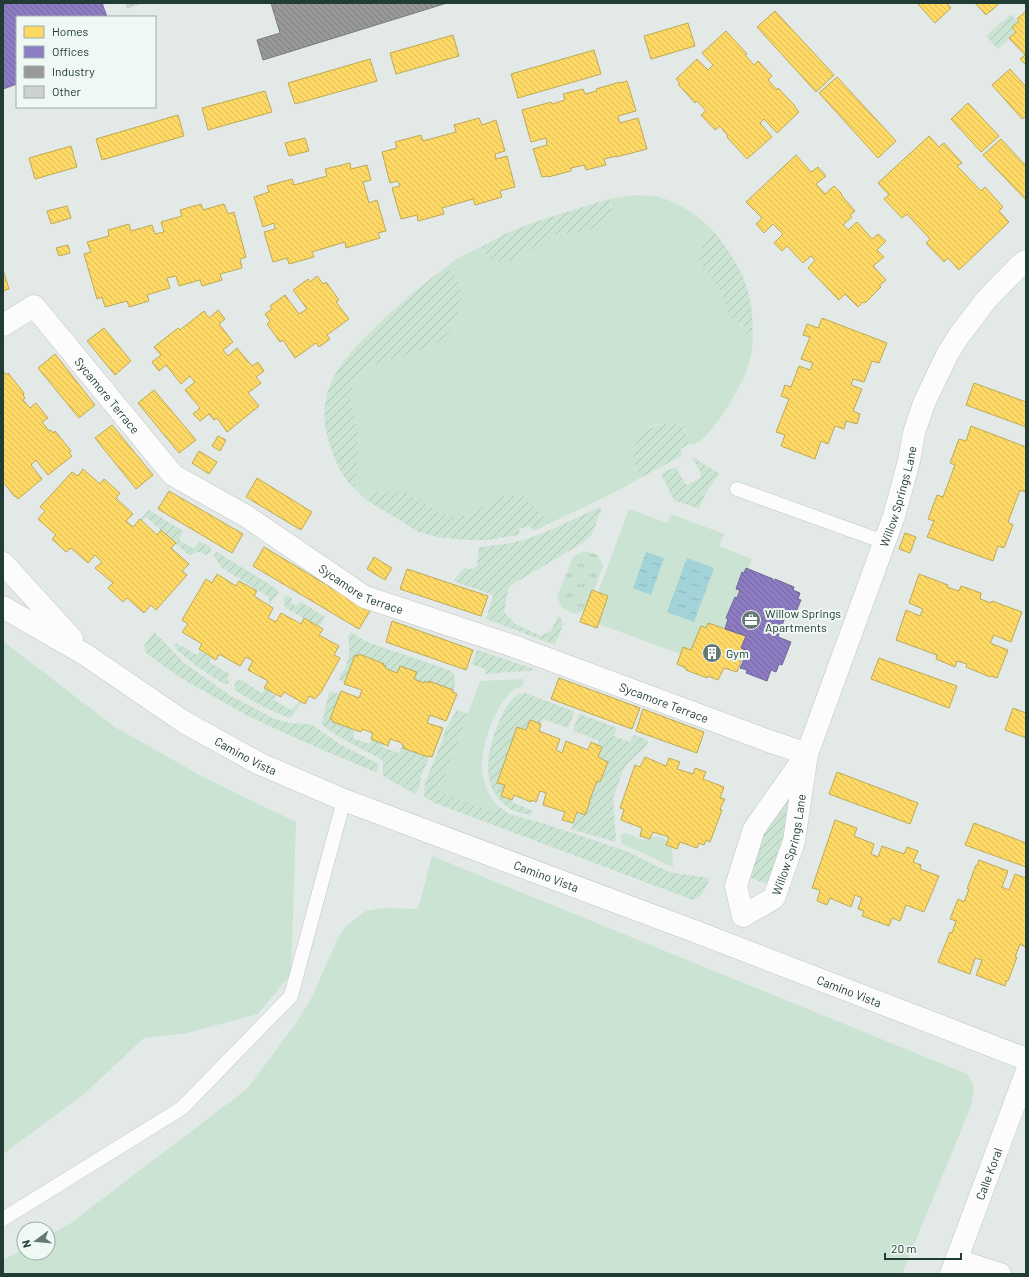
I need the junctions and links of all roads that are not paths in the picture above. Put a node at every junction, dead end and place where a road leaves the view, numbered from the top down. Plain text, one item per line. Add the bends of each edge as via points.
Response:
1 (1026, 261) edge
2 (3, 325) edge
3 (737, 489) dead end
4 (884, 542) junction
5 (3, 563) edge
6 (3, 607) edge
7 (86, 655) junction
8 (807, 754) junction
9 (344, 800) junction
10 (743, 916) junction
11 (730, 945) junction
12 (1026, 1059) edge
13 (1026, 1073) edge
14 (3, 1219) edge
15 (954, 1267) edge
16 (1000, 1274) edge

1 - 4 street, Willow Springs Lane via 986,300 947,355 924,403 914,433 900,494
2 - 8 street, Sycamore Terrace via 34,306 173,475 246,516 365,597 516,647
3 - 4 lane
4 - 8 street, Willow Springs Lane
5 - 7 street, Camino Vista
6 - 7 street, Camino Vista
7 - 9 street, Camino Vista via 184,722 260,764
8 - 10 street, Willow Springs Lane via 754,829 736,886
8 - 10 street, Willow Springs Lane via 794,841 774,898
9 - 11 street, Camino Vista
9 - 14 lane via 291,996 182,1108
10 - 11 street
11 - 12 street, Camino Vista
13 - 15 street, Calle Koral
15 - 16 street

